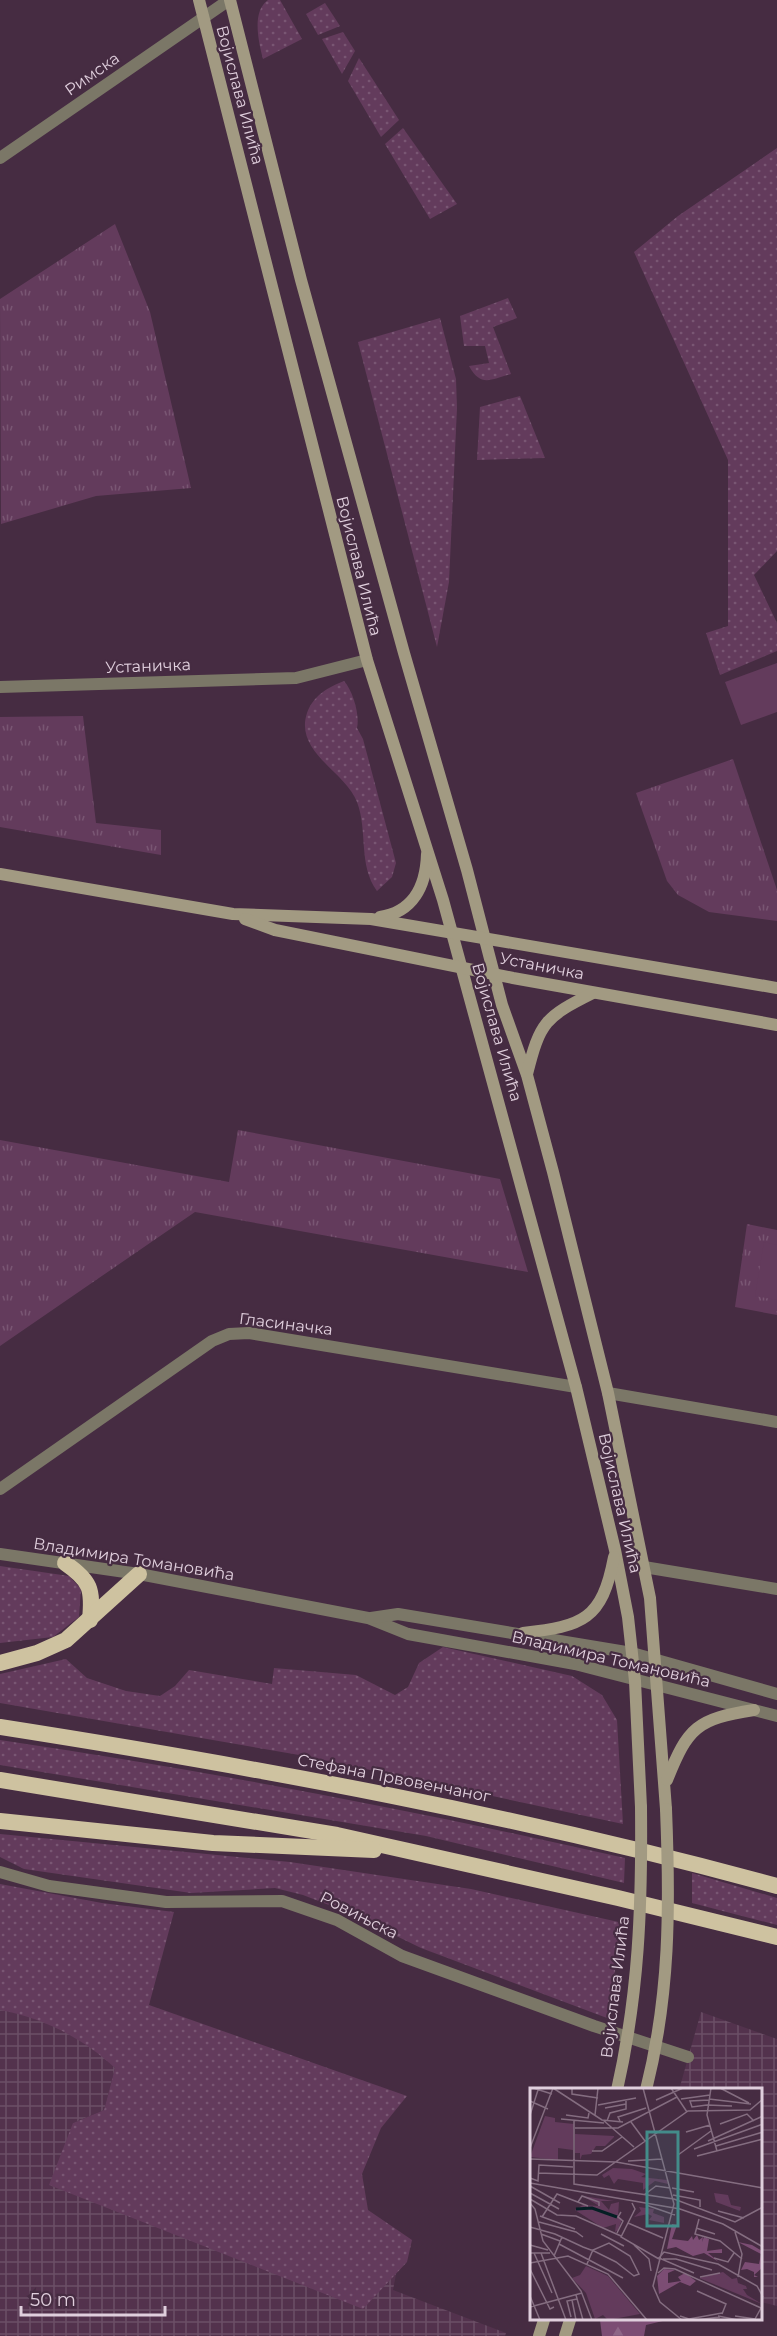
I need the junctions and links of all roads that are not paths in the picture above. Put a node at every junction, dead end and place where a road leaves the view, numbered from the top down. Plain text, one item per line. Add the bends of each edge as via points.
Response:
1 (199, 0) edge
2 (229, 0) edge
3 (203, 17) junction
4 (0, 158) edge
5 (366, 660) junction
6 (0, 687) edge
7 (428, 847) junction
8 (0, 874) edge
9 (233, 914) junction
10 (371, 919) junction
11 (452, 933) junction
12 (486, 940) junction
13 (461, 966) junction
14 (494, 974) junction
15 (777, 988) edge
16 (593, 993) junction
17 (777, 1025) edge
18 (527, 1075) junction
19 (576, 1387) junction
20 (608, 1393) junction
21 (777, 1422) edge
22 (0, 1489) edge
23 (615, 1550) junction
24 (0, 1554) edge
25 (65, 1563) junction
26 (644, 1567) junction
27 (139, 1574) junction
28 (777, 1589) edge
29 (368, 1618) junction
30 (90, 1620) junction
31 (523, 1633) junction
32 (632, 1653) junction
33 (655, 1658) junction
34 (0, 1663) edge
35 (635, 1681) junction
36 (658, 1686) junction
37 (777, 1694) edge
38 (754, 1710) junction
39 (777, 1716) edge
40 (0, 1726) edge
41 (0, 1780) edge
42 (666, 1784) junction
43 (0, 1821) edge
44 (414, 1851) junction
45 (0, 1872) edge
46 (777, 1886) edge
47 (777, 1937) edge
48 (688, 2057) dead end
49 (617, 2088) edge
50 (646, 2088) edge
51 (543, 2321) edge
52 (569, 2321) edge
53 (539, 2336) edge
54 (564, 2336) edge

1 - 3 main road, Војислава Илића
2 - 3 street, Римска
2 - 12 main road, Војислава Илића via 301,280
3 - 4 street, Римска
3 - 5 main road, Војислава Илића
5 - 6 street, Устаничка via 311,676 282,679
5 - 7 main road, Војислава Илића
7 - 10 main road via 423,885 414,899 405,909
7 - 11 main road, Војислава Илића
8 - 9 main road, Устаничка
9 - 10 main road, Устаничка
9 - 13 main road, Устаничка via 275,930
10 - 11 main road, Устаничка
11 - 12 main road, Устаничка
11 - 13 main road, Војислава Илића
12 - 14 main road, Војислава Илића
12 - 15 main road, Устаничка
13 - 14 main road, Устаничка
13 - 19 main road, Војислава Илића
14 - 16 main road, Устаничка
14 - 18 main road, Војислава Илића
16 - 17 main road, Устаничка
16 - 18 main road via 564,1007 542,1027
18 - 20 main road, Војислава Илића
19 - 22 street, Гласиначка via 249,1333 229,1334 213,1341
19 - 23 main road, Војислава Илића
20 - 21 street
20 - 26 main road, Војислава Илића
23 - 31 main road via 604,1598 587,1617 559,1629
23 - 32 main road, Војислава Илића
24 - 25 street, Владимира Томановића
25 - 27 street, Владимира Томановића
25 - 30 highway via 87,1582 91,1592
26 - 28 street
26 - 33 main road, Војислава Илића
27 - 29 street, Владимира Томановића
27 - 30 highway
29 - 31 street, Владимира Томановића via 398,1614
29 - 35 street, Владимира Томановића via 408,1634 575,1664
30 - 34 highway via 66,1640 38,1653
31 - 32 street, Владимира Томановића
32 - 33 street, Владимира Томановића
32 - 35 main road, Војислава Илића
33 - 36 main road, Војислава Илића
33 - 37 street, Владимира Томановића
35 - 36 street, Владимира Томановића
35 - 49 main road, Војислава Илића, bridge via 641,1807 640,1941 630,2028
36 - 38 street, Владимира Томановића
36 - 42 main road, Војислава Илића
38 - 39 street, Владимира Томановића
38 - 42 main road via 720,1715 699,1725 679,1750
40 - 46 highway, Стефана Првовенчаног via 385,1793 526,1823
41 - 44 highway
42 - 50 main road, Војислава Илића, bridge via 666,1984
43 - 44 highway via 213,1843
44 - 47 highway
45 - 48 street, Ровињска via 49,1886 166,1902 282,1901 337,1920 402,1956
51 - 53 main road
52 - 54 main road

